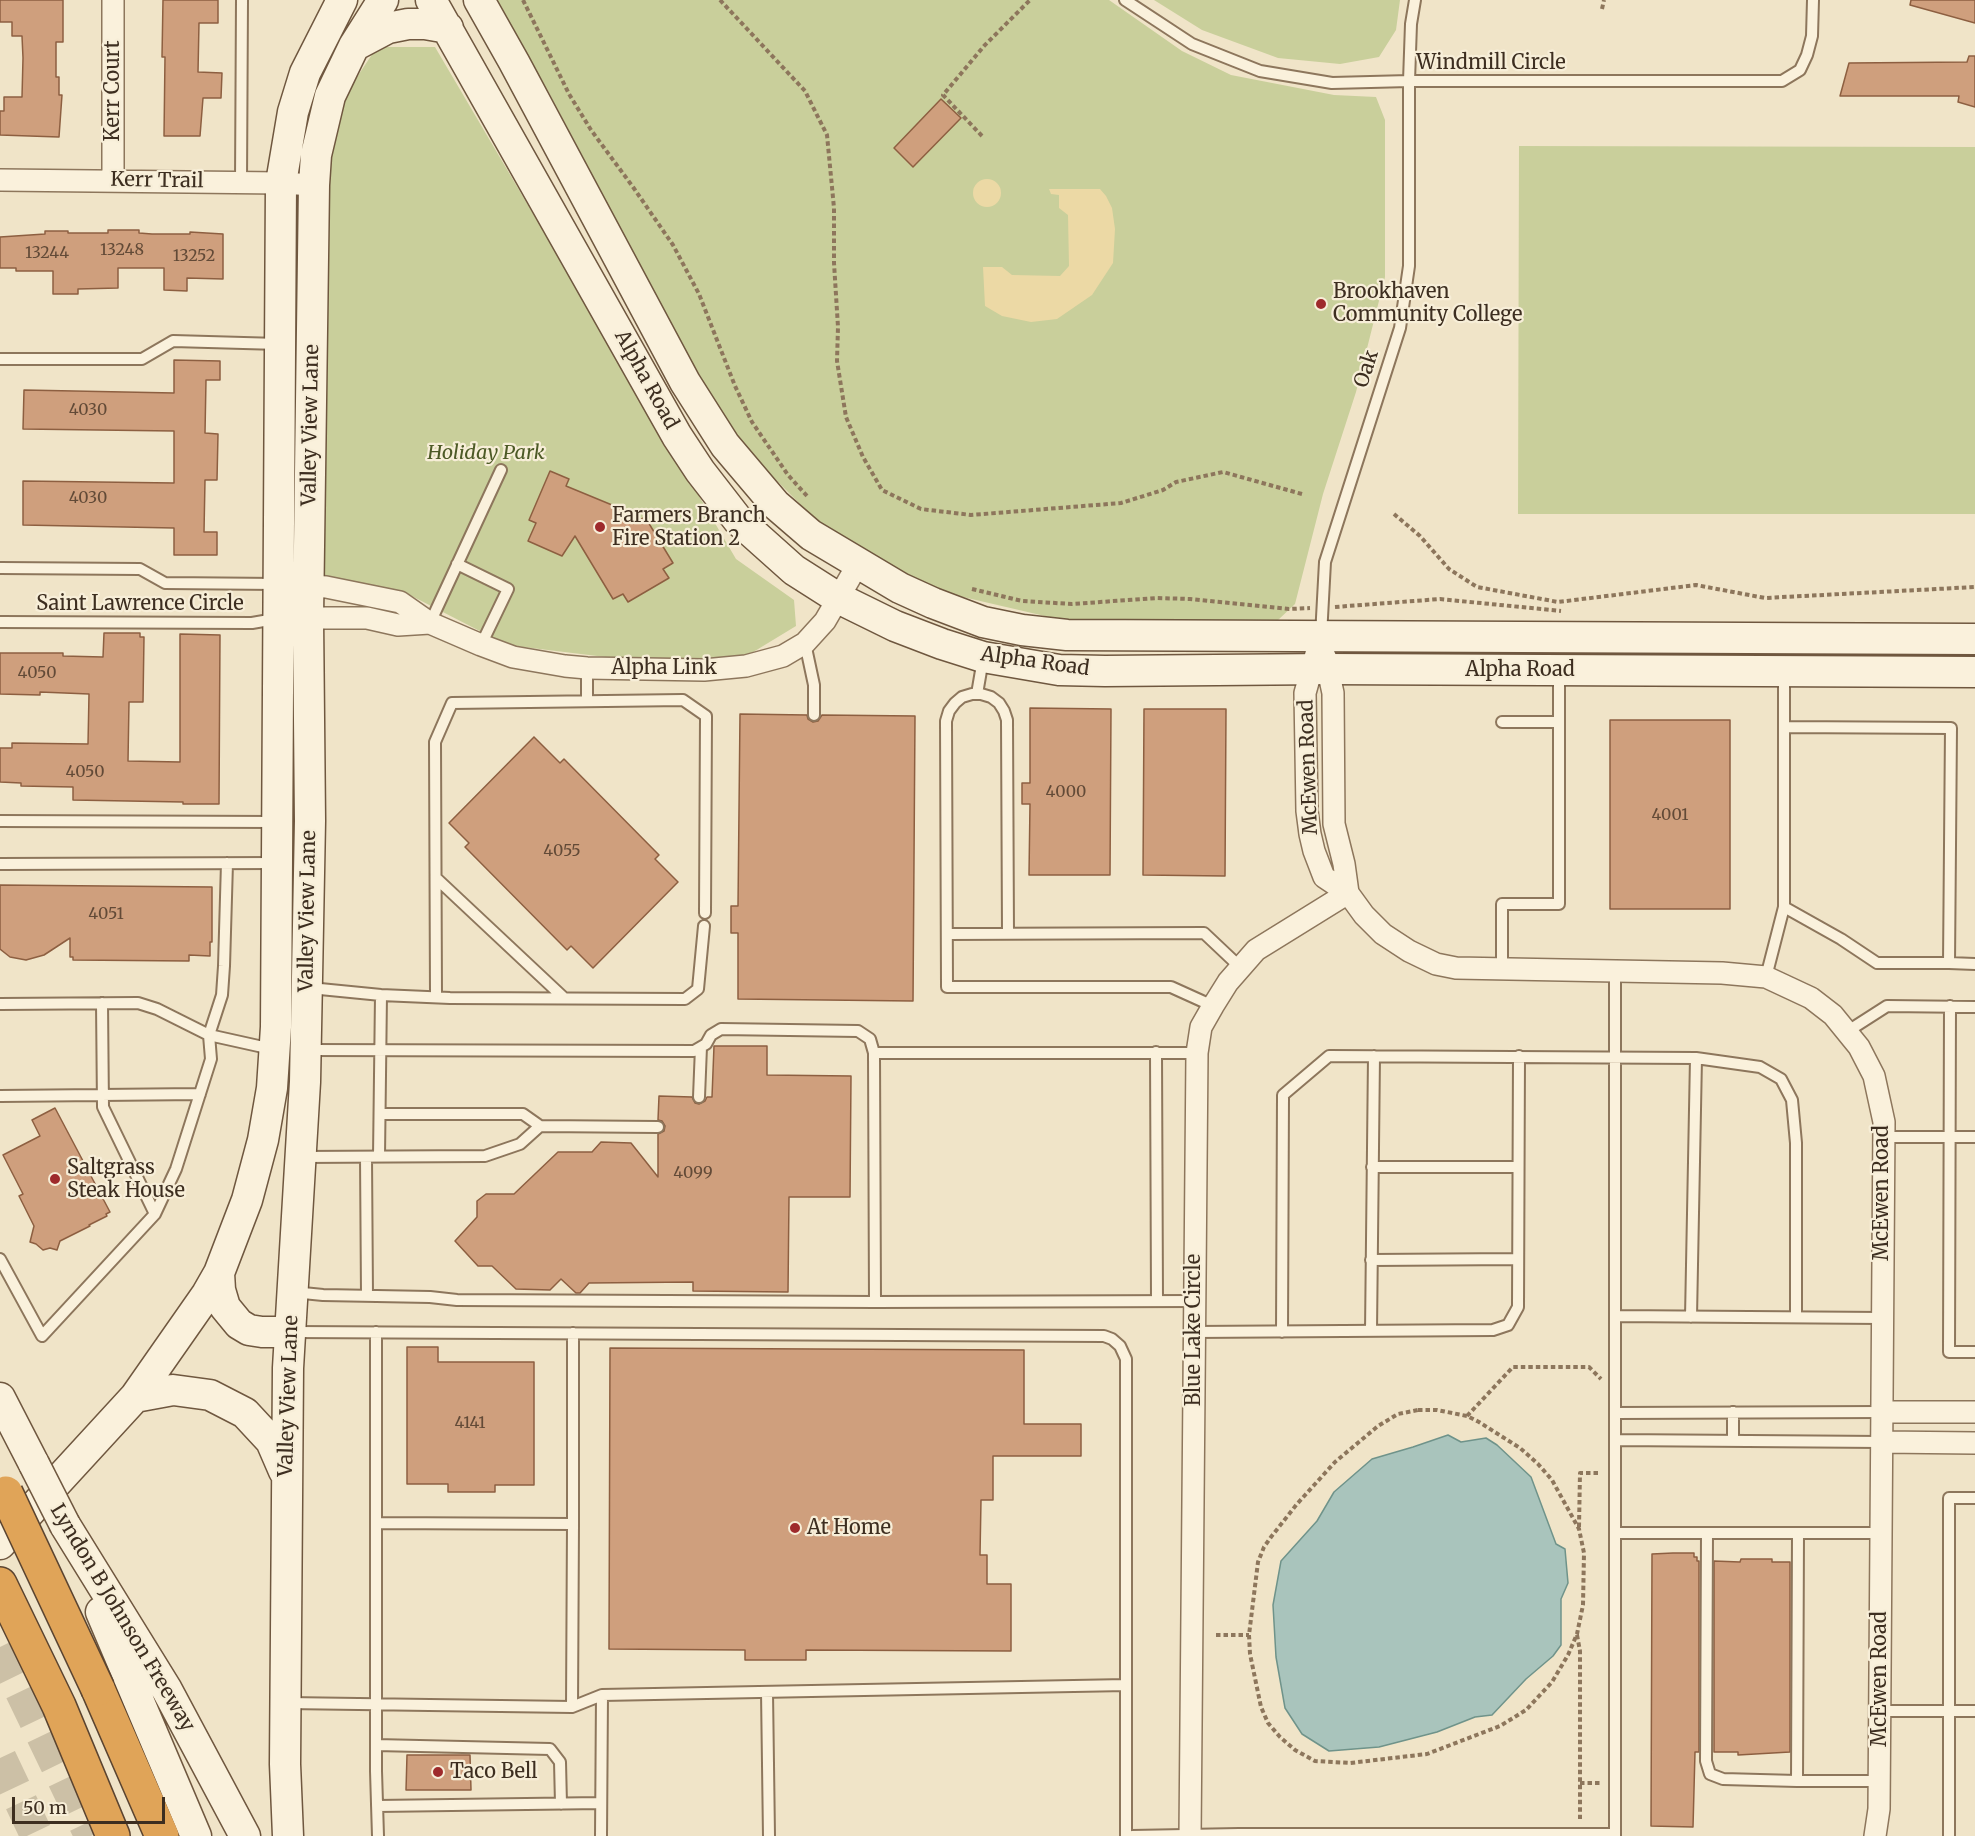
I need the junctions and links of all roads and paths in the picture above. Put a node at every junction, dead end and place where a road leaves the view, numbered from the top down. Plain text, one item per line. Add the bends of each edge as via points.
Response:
1 (113, 0) edge
2 (242, 0) edge
3 (321, 0) edge
4 (342, 0) edge
5 (383, 0) edge
6 (431, 0) edge
7 (479, 0) edge
8 (523, 0) edge
9 (720, 0) edge
10 (1030, 0) edge
11 (1125, 0) edge
12 (1415, 0) edge
13 (1604, 0) edge
14 (1813, 0) edge
15 (1602, 9) dead end
16 (448, 28) junction
17 (354, 46) junction
18 (313, 55) junction
19 (1409, 81) junction
20 (982, 136) dead end
21 (0, 180) edge
22 (113, 181) junction
23 (241, 182) junction
24 (281, 183) junction
25 (314, 185) junction
26 (279, 344) junction
27 (0, 359) edge
28 (501, 470) dead end
29 (1302, 494) dead end
30 (810, 499) dead end
31 (1395, 514) dead end
32 (457, 564) junction
33 (858, 564) junction
34 (0, 568) edge
35 (278, 584) junction
36 (308, 586) junction
37 (966, 587) dead end
38 (1975, 587) edge
39 (838, 598) junction
40 (1289, 609) dead end
41 (293, 618) junction
42 (0, 622) edge
43 (430, 623) junction
44 (1321, 636) junction
45 (1975, 639) edge
46 (805, 643) junction
47 (481, 645) junction
48 (983, 657) junction
49 (587, 668) junction
50 (1320, 669) junction
51 (1559, 670) junction
52 (1784, 671) junction
53 (1975, 672) edge
54 (977, 694) junction
55 (587, 701) junction
56 (814, 715) dead end
57 (1502, 722) dead end
58 (1559, 722) junction
59 (1784, 727) junction
60 (0, 821) edge
61 (277, 822) junction
62 (227, 863) junction
63 (277, 863) junction
64 (0, 864) edge
65 (436, 878) junction
66 (1348, 893) junction
67 (1784, 907) junction
68 (705, 913) dead end
69 (704, 926) dead end
70 (947, 933) junction
71 (1008, 933) junction
72 (1948, 963) junction
73 (1975, 964) edge
74 (1240, 967) junction
75 (1502, 968) junction
76 (1615, 971) junction
77 (1766, 977) junction
78 (307, 988) junction
79 (381, 995) junction
80 (436, 997) junction
81 (564, 998) junction
82 (102, 1003) junction
83 (0, 1004) edge
84 (1213, 1006) junction
85 (1950, 1006) junction
86 (1975, 1007) edge
87 (1848, 1031) junction
88 (209, 1035) junction
89 (701, 1047) junction
90 (275, 1050) junction
91 (305, 1050) junction
92 (380, 1050) junction
93 (1156, 1052) junction
94 (874, 1053) junction
95 (1197, 1053) junction
96 (1374, 1056) junction
97 (1519, 1056) junction
98 (1615, 1056) junction
99 (1696, 1058) junction
100 (200, 1094) junction
101 (0, 1095) edge
102 (102, 1095) junction
103 (699, 1097) dead end
104 (380, 1114) junction
105 (540, 1126) junction
106 (654, 1127) dead end
107 (1884, 1137) junction
108 (1950, 1137) junction
109 (1975, 1137) edge
110 (379, 1156) junction
111 (301, 1157) junction
112 (366, 1157) junction
113 (1372, 1167) junction
114 (1518, 1167) junction
115 (155, 1214) junction
116 (0, 1259) edge
117 (1518, 1259) junction
118 (1371, 1260) junction
119 (219, 1273) junction
120 (292, 1292) junction
121 (366, 1296) junction
122 (1157, 1301) junction
123 (1194, 1301) junction
124 (875, 1302) junction
125 (1615, 1316) junction
126 (1691, 1317) junction
127 (1796, 1317) junction
128 (1882, 1318) junction
129 (1371, 1331) junction
130 (290, 1332) junction
131 (376, 1332) junction
132 (1194, 1332) junction
133 (1282, 1332) junction
134 (573, 1333) junction
135 (1975, 1352) edge
136 (1601, 1379) dead end
137 (135, 1397) junction
138 (0, 1398) edge
139 (1733, 1412) junction
140 (1882, 1412) junction
141 (1975, 1412) edge
142 (1615, 1413) junction
143 (1467, 1416) junction
144 (1615, 1440) junction
145 (1733, 1441) junction
146 (1881, 1442) junction
147 (1975, 1443) edge
148 (1600, 1473) dead end
149 (286, 1477) junction
150 (3, 1486) edge
151 (1975, 1498) edge
152 (40, 1499) joint
153 (376, 1523) junction
154 (573, 1524) junction
155 (65, 1525) junction
156 (1579, 1529) junction
157 (1615, 1533) junction
158 (1707, 1533) junction
159 (1798, 1533) junction
160 (1881, 1533) junction
161 (0, 1544) edge
162 (0, 1584) edge
163 (1577, 1634) junction
164 (1216, 1635) dead end
165 (1249, 1635) junction
166 (1126, 1685) junction
167 (768, 1692) junction
168 (602, 1695) junction
169 (286, 1703) junction
170 (377, 1705) junction
171 (572, 1707) junction
172 (1879, 1711) junction
173 (1949, 1711) junction
174 (1975, 1711) edge
175 (376, 1745) junction
176 (1797, 1781) junction
177 (1879, 1781) junction
178 (1615, 1782) junction
179 (1580, 1783) junction
180 (601, 1803) junction
181 (561, 1804) junction
182 (377, 1806) junction
183 (1580, 1819) dead end
184 (1239, 1835) edge
185 (1615, 1835) edge
186 (113, 1836) edge
187 (162, 1836) edge
188 (196, 1836) edge
189 (245, 1836) edge
190 (288, 1836) edge
191 (378, 1836) edge
192 (601, 1836) edge
193 (769, 1836) edge
194 (1126, 1836) edge
195 (1132, 1836) edge
196 (1190, 1836) edge
197 (1875, 1836) edge
198 (1948, 1836) edge

1 - 22 street, Kerr Court
2 - 23 lane
3 - 18 main road
4 - 18 main road, Valley View Lane
5 - 17 main road, Valley View Lane
6 - 16 main road, Alpha Road
7 - 33 main road, Alpha Road via 685,382 725,445 775,504 811,535
8 - 30 path via 591,130 673,246 694,284 752,422 788,475
9 - 29 path via 805,91 827,135 834,208 837,361 846,417 882,490 921,509 970,515 1120,503 1176,482 1223,472
10 - 20 path via 943,95
11 - 19 lane, Windmill Circle via 1192,44 1260,71 1332,82
12 - 19 lane, Oak
13 - 15 path
14 - 19 lane, Windmill Circle via 1807,55 1800,70 1782,81
16 - 17 main road via 408,24 388,28
16 - 39 main road, Alpha Road via 700,471 756,537 794,570
17 - 25 main road, Valley View Lane via 330,96 316,155
18 - 24 main road, Valley View Lane via 292,112
19 - 44 lane, Oak via 1409,266 1400,328 1324,562
21 - 22 street, Kerr Trail
22 - 23 street, Kerr Trail
23 - 24 street, Kerr Trail
24 - 25 street, Kerr Trail
24 - 26 main road, Valley View Lane
25 - 36 main road, Valley View Lane
26 - 27 lane via 173,342 141,359
26 - 35 main road, Valley View Lane
28 - 32 lane
31 - 38 path via 1449,569 1477,587 1558,602 1696,585 1765,598
32 - 43 lane
32 - 47 lane via 508,589
33 - 39 street, Alpha Link
33 - 44 main road, Alpha Road via 933,603 983,622 1022,630 1067,635
34 - 35 lane via 140,569 165,582
35 - 36 street, Alpha Link
35 - 41 main road, Valley View Lane
36 - 41 main road, Valley View Lane
36 - 43 street, Alpha Link via 400,602
37 - 40 path via 1022,601 1072,604 1190,599
39 - 46 street, Alpha Link via 825,621
39 - 48 main road, Alpha Road via 895,626
41 - 42 lane, Saint Lawrence Circle via 252,623
41 - 43 street, Alpha Link via 367,618 398,625
41 - 61 main road, Valley View Lane
41 - 78 main road, Valley View Lane via 310,821
43 - 47 street, Alpha Link
44 - 45 main road, Alpha Road
44 - 50 street, McEwen Road
46 - 49 street, Alpha Link via 783,656 746,666 704,670
46 - 56 lane via 814,685
47 - 49 street, Alpha Link via 513,657
48 - 50 main road, Alpha Road via 1059,670
48 - 54 lane
49 - 55 lane
50 - 51 main road, Alpha Road
50 - 66 street, McEwen Road via 1333,693 1334,824
51 - 52 main road, Alpha Road
51 - 58 lane
52 - 53 main road, Alpha Road
52 - 59 lane
54 - 70 lane via 955,703 946,721
54 - 71 lane via 999,703 1007,720
55 - 65 lane via 452,703 435,742
55 - 68 lane via 683,700 706,716
57 - 58 lane
58 - 75 lane via 1559,904 1502,904
59 - 67 lane
59 - 72 lane via 1951,728
60 - 61 lane
61 - 63 main road, Valley View Lane
62 - 63 lane
62 - 64 lane
62 - 88 lane via 222,995
63 - 90 main road, Valley View Lane
65 - 80 lane
65 - 81 lane
66 - 74 street, Blue Lake Circle via 1256,950
66 - 75 street, McEwen Road via 1383,934 1409,951 1436,964 1456,968
67 - 72 lane via 1877,963
67 - 77 lane
69 - 81 lane via 698,989 685,999
70 - 71 lane
70 - 84 lane via 947,987 1171,987
71 - 74 lane via 1204,933
72 - 73 lane
74 - 84 street, Blue Lake Circle
75 - 76 street, McEwen Road
76 - 77 street, McEwen Road
76 - 98 lane
77 - 87 street, McEwen Road via 1811,998
78 - 79 lane
78 - 91 main road, Valley View Lane
79 - 80 lane
79 - 92 lane
80 - 81 lane
82 - 83 lane
82 - 88 lane via 138,1003
82 - 102 lane
84 - 95 street, Blue Lake Circle via 1201,1027
85 - 86 lane
85 - 87 lane via 1887,1006
85 - 108 lane
87 - 107 street, McEwen Road via 1874,1076
88 - 90 lane
88 - 100 lane via 211,1059
89 - 92 lane via 693,1051
89 - 94 lane via 721,1029 851,1029 870,1040
89 - 103 lane
90 - 91 main road
90 - 119 main road, Valley View Lane via 263,1140 247,1200
91 - 92 lane
91 - 111 main road, Valley View Lane
92 - 104 lane
93 - 94 lane
93 - 95 lane
93 - 122 lane
94 - 124 lane
95 - 123 street, Blue Lake Circle
96 - 97 lane
96 - 113 lane
96 - 133 lane via 1329,1056 1283,1095
97 - 98 lane
97 - 114 lane
98 - 99 lane
98 - 125 lane
99 - 126 lane
99 - 127 lane via 1760,1067 1781,1079 1792,1100 1796,1143
100 - 102 lane
100 - 115 lane via 176,1168
101 - 102 lane
102 - 115 lane via 103,1107
104 - 105 lane via 523,1114
104 - 110 lane
105 - 106 lane
105 - 110 lane via 520,1144 485,1156
107 - 108 lane
107 - 128 street, McEwen Road
108 - 109 lane
108 - 135 lane via 1949,1352
110 - 112 lane
111 - 112 lane
111 - 120 main road, Valley View Lane
112 - 121 lane
113 - 114 lane
113 - 118 lane
114 - 117 lane
115 - 116 lane via 42,1336
117 - 118 lane
117 - 129 lane via 1518,1307 1508,1325 1493,1330
118 - 129 lane
119 - 130 main road via 225,1307 239,1324 249,1330
119 - 137 main road, Valley View Lane
120 - 121 lane
120 - 130 main road, Valley View Lane
121 - 124 lane
122 - 123 lane
122 - 124 lane
123 - 132 street, Blue Lake Circle
125 - 126 lane
125 - 142 lane
126 - 127 lane
127 - 128 lane
128 - 140 street, McEwen Road
129 - 133 lane
130 - 131 lane
130 - 149 main road, Valley View Lane
131 - 134 lane
131 - 153 lane
132 - 133 lane
132 - 196 street, Blue Lake Circle
134 - 154 lane
134 - 166 lane via 1112,1339 1126,1359
136 - 143 path via 1589,1367 1513,1366
137 - 149 main road via 173,1390 210,1395 244,1413 271,1442
137 - 152 main road, Valley View Lane
138 - 155 main road, Lyndon B Johnson Freeway, bridge
139 - 140 lane
139 - 142 lane
139 - 145 lane
140 - 141 street
140 - 146 street, McEwen Road
142 - 144 lane
143 - 156 path via 1498,1433 1538,1464 1552,1480
143 - 165 path via 1437,1410 1398,1414 1335,1462 1264,1547 1258,1562
144 - 145 lane
144 - 157 lane
145 - 146 lane
146 - 147 street
146 - 160 street, McEwen Road
148 - 156 path via 1580,1473
149 - 169 main road, Valley View Lane
150 - 187 highway, bridge
151 - 173 lane via 1949,1498
152 - 161 main road, Lyndon B Johnson Freeway
153 - 154 lane
153 - 170 lane
154 - 171 lane
155 - 188 main road
155 - 189 main road, Lyndon B Johnson Freeway via 167,1690
156 - 163 path via 1584,1581
157 - 158 lane
157 - 178 lane
158 - 159 lane
158 - 176 lane via 1706,1761 1710,1774 1722,1779
159 - 160 lane
159 - 176 lane
160 - 172 street, McEwen Road
162 - 186 highway via 59,1706
163 - 165 path via 1552,1682 1526,1710 1500,1726 1427,1754 1350,1763 1316,1761 1295,1750 1268,1723 1261,1707
163 - 179 path
164 - 165 path
166 - 167 lane
166 - 194 lane
167 - 168 lane
167 - 193 lane
168 - 171 lane
168 - 180 lane
169 - 170 lane
169 - 190 main road, Valley View Lane
170 - 171 lane
170 - 175 lane
172 - 173 lane
172 - 177 street, McEwen Road
173 - 174 lane
173 - 198 lane
175 - 181 lane via 550,1749 560,1762
175 - 182 lane
176 - 177 lane
177 - 197 street, McEwen Road
178 - 179 path
178 - 185 lane
179 - 183 path
180 - 181 lane
180 - 192 lane
181 - 182 lane
182 - 191 lane
184 - 185 lane
184 - 196 lane
195 - 196 lane

